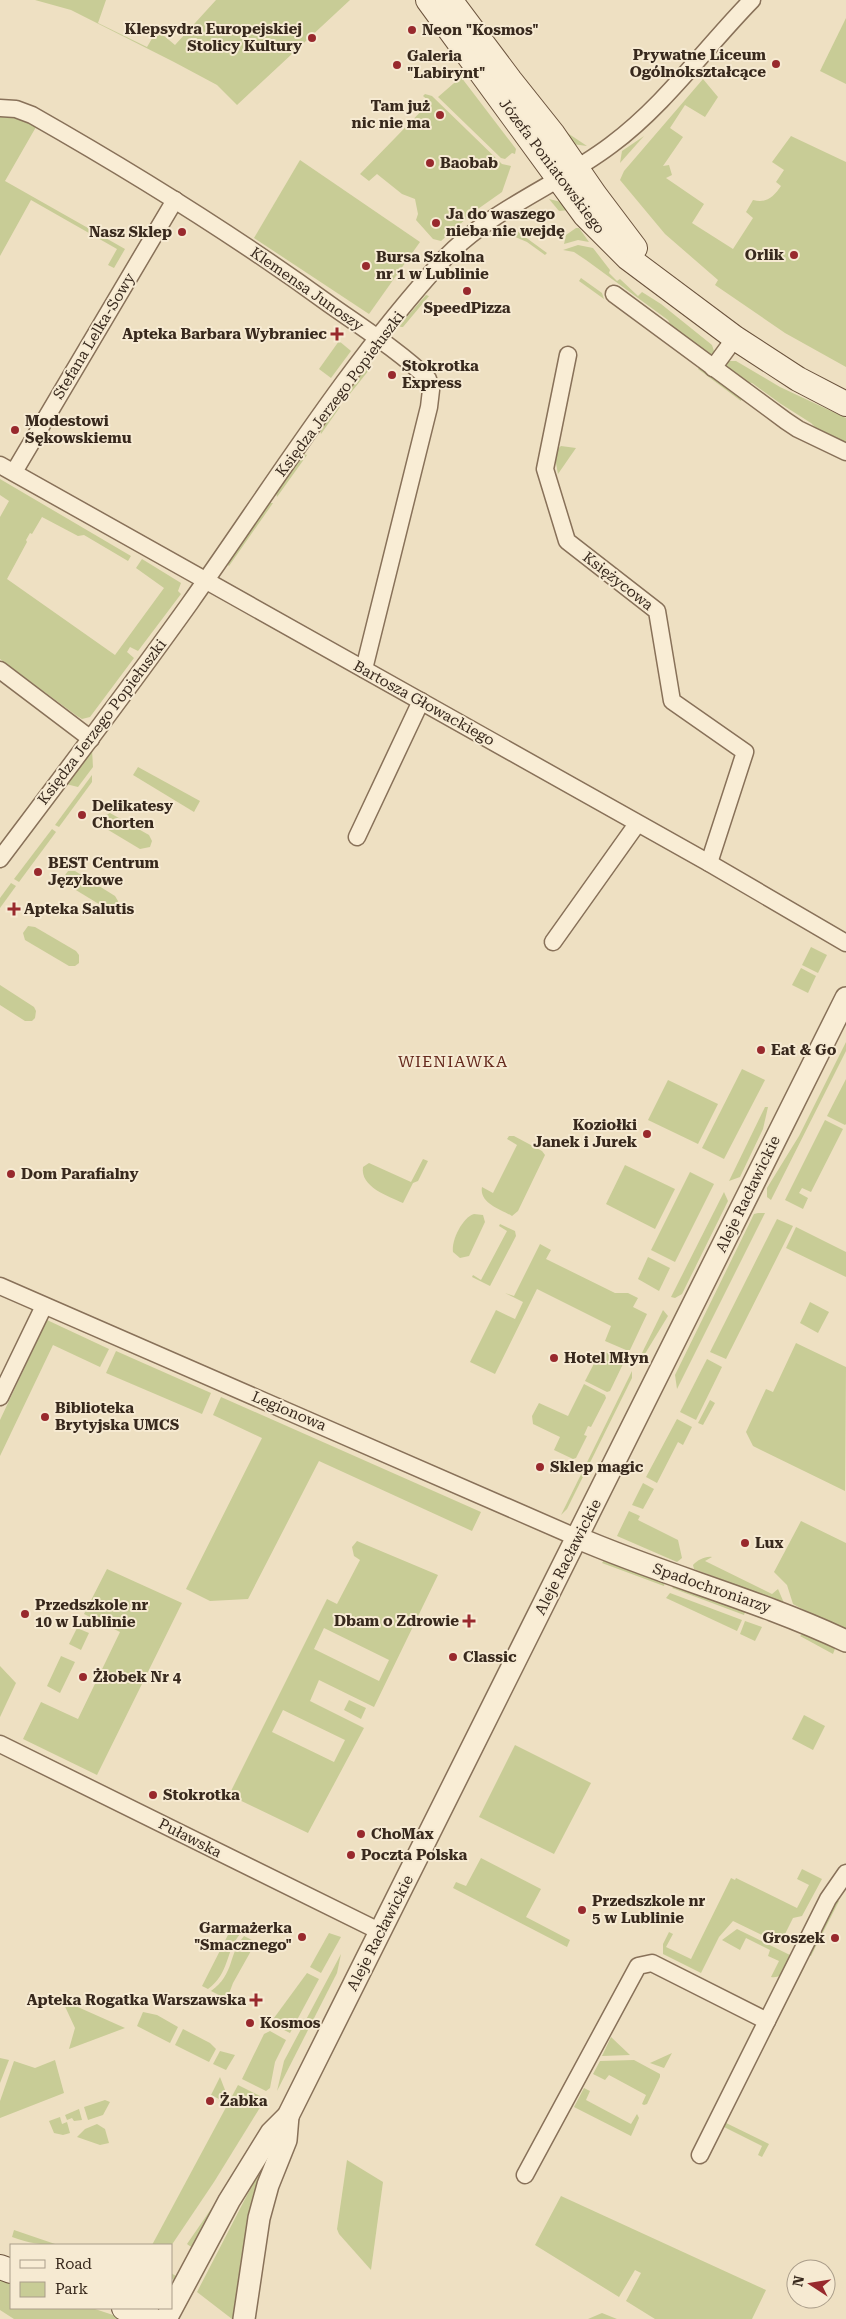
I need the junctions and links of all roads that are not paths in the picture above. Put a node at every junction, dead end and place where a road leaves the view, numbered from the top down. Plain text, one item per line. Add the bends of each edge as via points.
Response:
1 (428, 0) edge
2 (450, 0) edge
3 (752, 0) edge
4 (0, 108) edge
5 (568, 173) junction
6 (175, 200) junction
7 (614, 294) dead end
8 (735, 338) junction
9 (378, 339) junction
10 (568, 355) dead end
11 (713, 368) junction
12 (846, 404) edge
13 (846, 452) edge
14 (7, 468) edge
15 (206, 580) junction
16 (364, 669) junction
17 (0, 670) edge
18 (421, 701) junction
19 (91, 739) junction
20 (637, 824) junction
21 (357, 837) dead end
22 (0, 859) edge
23 (709, 863) junction
24 (553, 942) dead end
25 (846, 943) edge
26 (846, 998) edge
27 (0, 1286) edge
28 (44, 1306) junction
29 (0, 1397) edge
30 (578, 1538) junction
31 (846, 1641) edge
32 (0, 1744) edge
33 (844, 1879) edge
34 (381, 1932) junction
35 (767, 2021) junction
36 (288, 2116) junction
37 (700, 2155) dead end
38 (525, 2176) dead end
39 (172, 2308) edge
40 (126, 2309) edge
41 (151, 2319) edge
42 (244, 2319) edge

1 - 5 main road, Józefa Poniatowskiego
2 - 5 main road, Józefa Poniatowskiego
3 - 5 street, Księdza Jerzego Popiełuszki via 654,108 613,144
4 - 6 street, Klemensa Junoszy via 16,108 32,115
5 - 8 main road, Józefa Poniatowskiego via 585,215 612,243
5 - 9 street, Księdza Jerzego Popiełuszki via 513,206 459,245
6 - 9 street, Klemensa Junoszy via 290,275
6 - 14 street, Stefana Lelka-Sowy
7 - 11 street
8 - 11 street
8 - 12 main road, Józefa Poniatowskiego via 798,379
9 - 15 street, Księdza Jerzego Popiełuszki via 324,410
9 - 16 street, Klemensa Junoszy via 421,372 428,379 431,390
10 - 23 street, Księżycowa via 545,469 567,541 657,611 672,700 745,752
11 - 13 street via 798,430
14 - 15 street, Bartosza Głowackiego
15 - 16 street, Bartosza Głowackiego
15 - 19 street, Księdza Jerzego Popiełuszki
16 - 18 street, Bartosza Głowackiego
17 - 19 street
18 - 20 street, Bartosza Głowackiego
18 - 21 street
19 - 22 street, Księdza Jerzego Popiełuszki
20 - 23 street, Bartosza Głowackiego
20 - 24 street
23 - 25 street, Bartosza Głowackiego
26 - 30 street, Aleje Racławickie
27 - 28 street, Legionowa
28 - 29 street
28 - 30 street, Legionowa
30 - 31 street, Spadochroniarzy via 786,1614
30 - 34 street, Aleje Racławickie
32 - 34 street, Puławska
33 - 35 street via 828,1899
34 - 36 street, Aleje Racławickie
35 - 37 street
35 - 38 street via 652,1964 638,1966
36 - 39 street, Aleje Racławickie via 271,2132 229,2201
36 - 42 street, Aleje Racławickie via 286,2140 259,2218
40 - 41 main road

